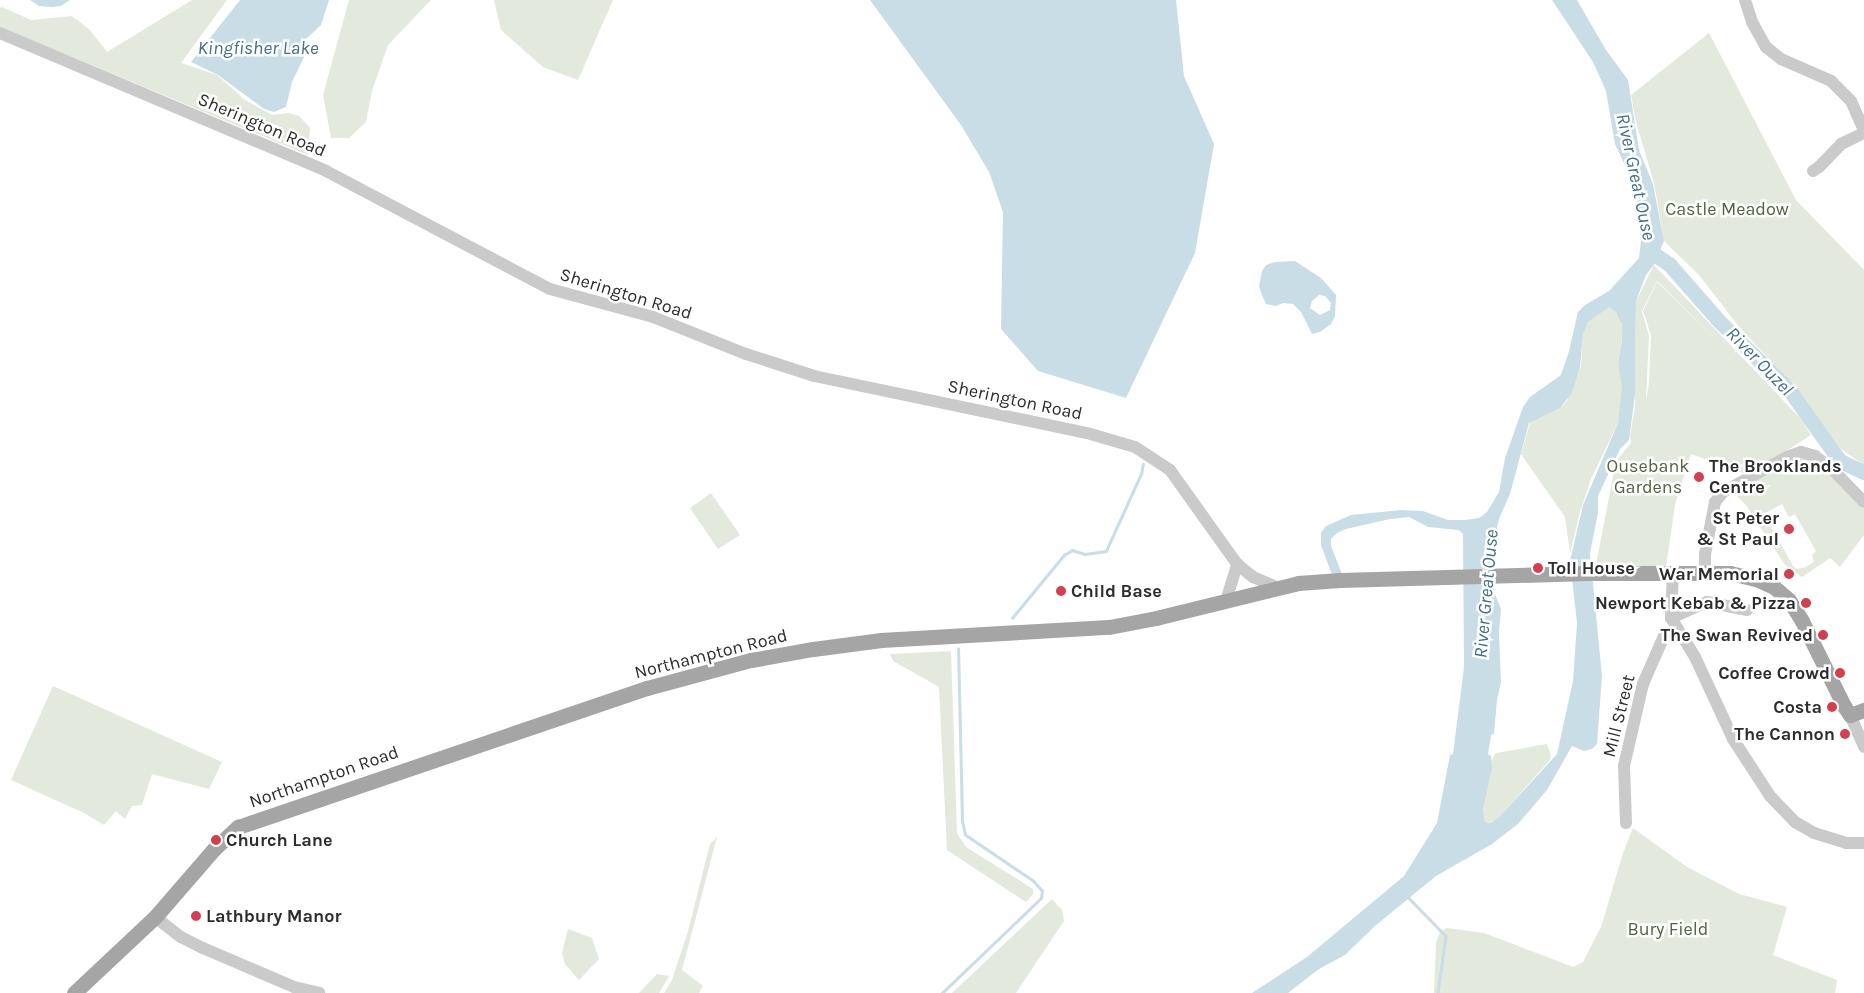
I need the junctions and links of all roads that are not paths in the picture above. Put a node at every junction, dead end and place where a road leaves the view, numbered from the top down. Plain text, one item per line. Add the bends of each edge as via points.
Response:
1 (1745, 0) edge
2 (1, 34) edge
3 (1864, 132) edge
4 (1812, 171) dead end
5 (1864, 502) edge
6 (1237, 564) junction
7 (1673, 572) junction
8 (1706, 572) junction
9 (1279, 588) junction
10 (1226, 601) junction
11 (1747, 610) dead end
12 (1674, 623) junction
13 (1857, 712) edge
14 (1864, 747) edge
15 (1626, 823) dead end
16 (1864, 844) edge
17 (155, 917) junction
18 (74, 993) edge
19 (320, 993) edge

1 - 3 street via 1752,22 1766,47 1781,59 1831,81 1851,101
2 - 6 street, Sherington Road via 326,171 550,289 652,317 746,354 814,376 1087,433 1135,447 1170,470
3 - 4 street via 1841,144
5 - 8 street via 1829,466 1815,456 1801,452 1723,492 1715,502 1704,554
6 - 9 street, Sherington Road via 1253,577
6 - 10 street
7 - 8 main road, Northampton Road
7 - 9 main road, Northampton Road via 1340,580
7 - 12 street
8 - 13 main road, Northampton Road via 1756,579 1774,587 1789,600
9 - 10 main road, Northampton Road
10 - 17 main road, Northampton Road via 1109,626 891,640 813,649 751,660 646,688 238,827 214,849
11 - 12 street via 1707,602
12 - 15 street, Mill Street via 1664,636 1643,684 1624,766
12 - 16 street via 1684,636 1733,739 1779,808 1814,833 1846,843
13 - 14 street
17 - 18 main road, Northampton Road
17 - 19 street via 181,937 203,948 294,986

